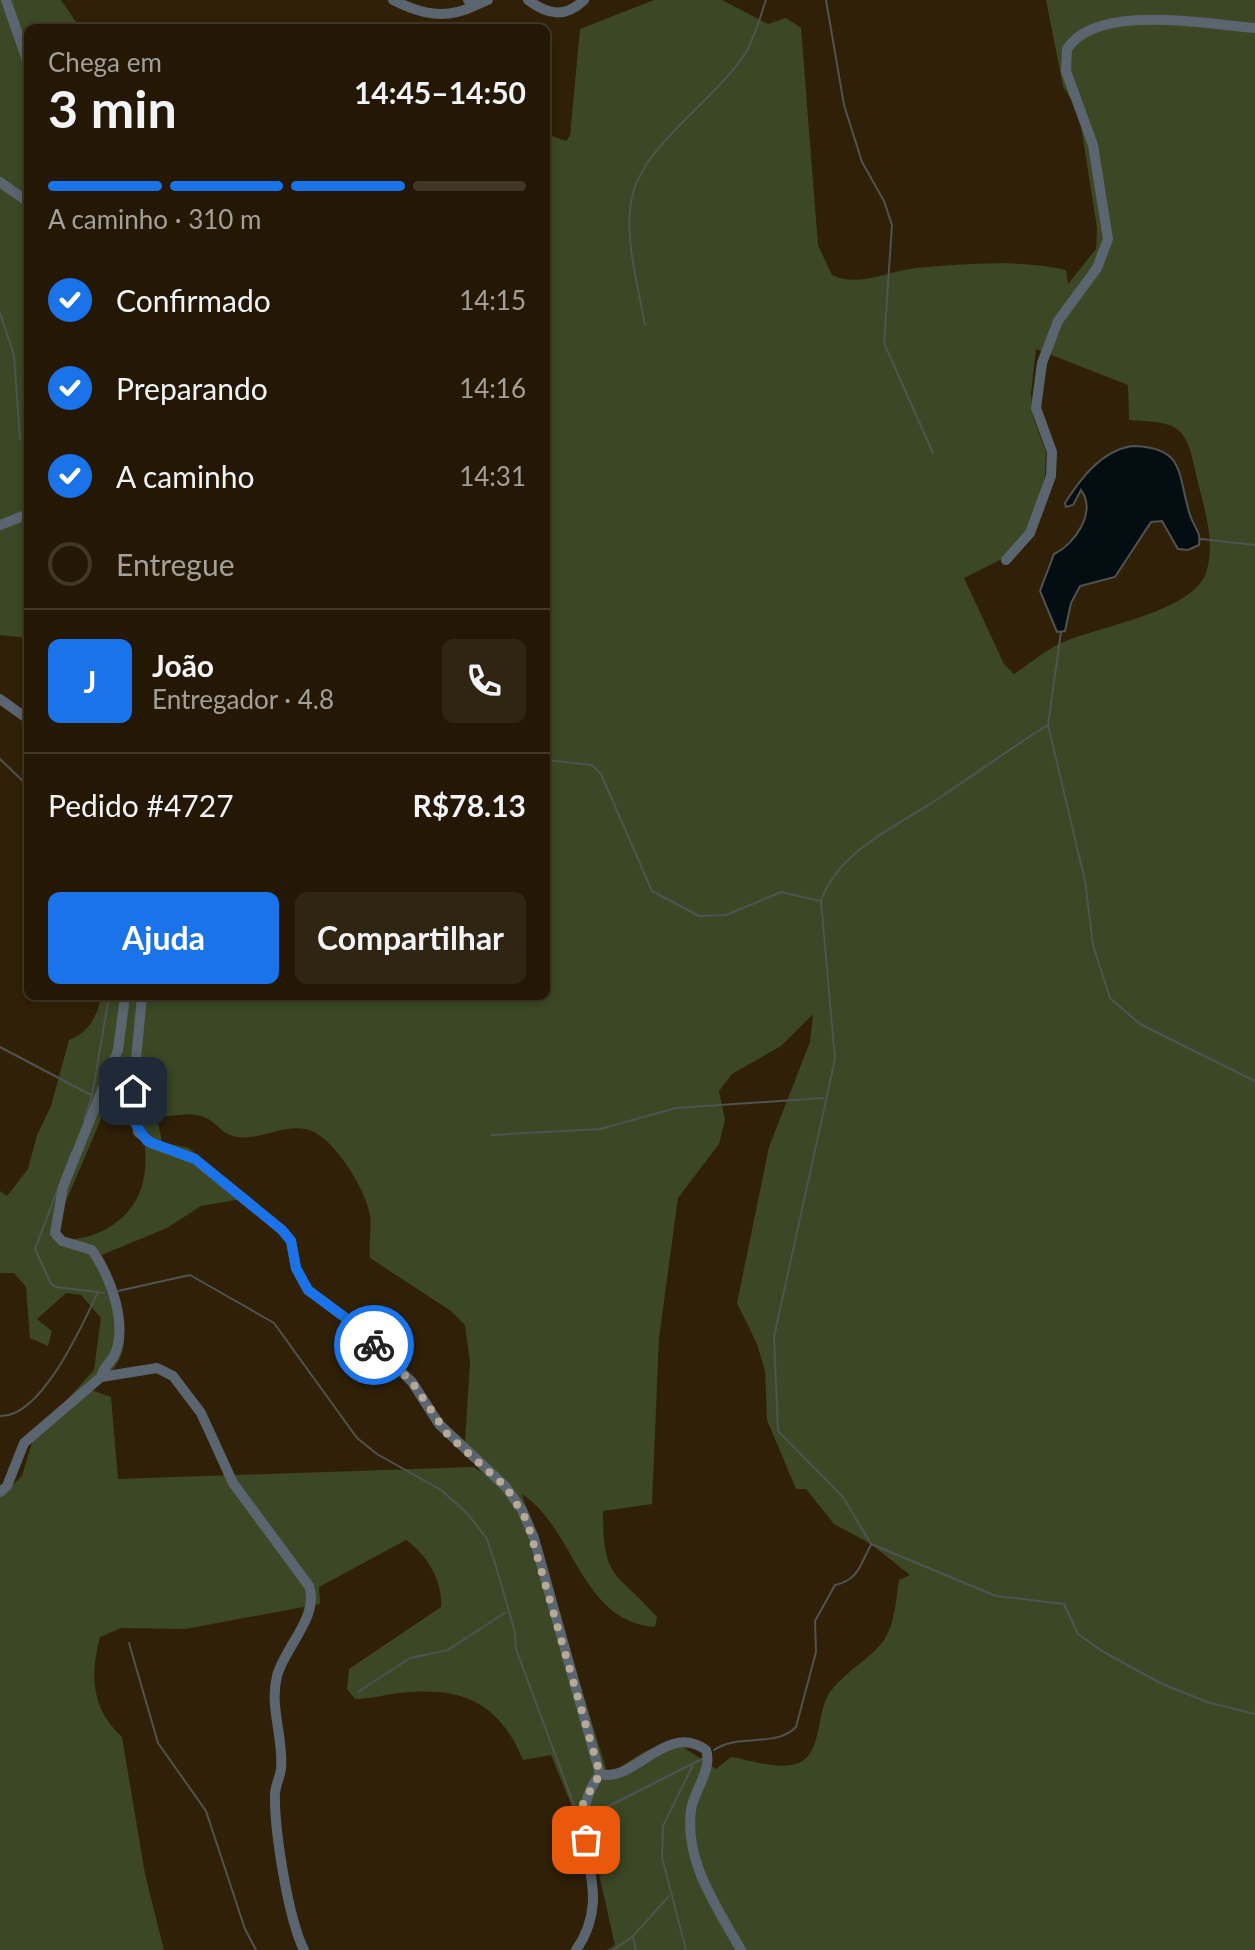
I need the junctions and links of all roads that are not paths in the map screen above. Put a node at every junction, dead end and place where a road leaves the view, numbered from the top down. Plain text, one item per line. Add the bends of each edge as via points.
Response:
1 (6, 0) edge
2 (393, 0) edge
3 (488, 0) edge
4 (528, 0) edge
5 (584, 0) edge
6 (471, 3) edge
7 (1255, 28) edge
8 (24, 52) edge
9 (0, 182) edge
10 (24, 199) edge
11 (24, 516) edge
12 (0, 525) edge
13 (1006, 560) dead end
14 (0, 699) edge
15 (24, 716) edge
16 (124, 1000) edge
17 (142, 1000) edge
18 (101, 1377) junction
19 (0, 1492) edge
20 (600, 1774) junction
21 (304, 1950) edge
22 (576, 1950) edge
23 (741, 1950) edge

1 - 8 street
2 - 6 street via 434,15
3 - 6 street
4 - 5 street via 558,13
7 - 13 street via 1138,20 1088,32 1067,49 1066,71 1093,145 1108,239 1097,268 1058,321 1042,363 1036,408 1052,452 1051,476 1030,533
9 - 10 street
11 - 12 street
14 - 15 street
16 - 18 street via 118,1050 63,1187 55,1226 62,1241 92,1250 106,1276 119,1329
17 - 20 street via 133,1091 138,1132 153,1144 195,1159 282,1230 308,1290 351,1322 412,1382 448,1435 514,1497 534,1538
18 - 19 street via 24,1443
18 - 21 street via 157,1368 173,1376 201,1413 233,1483 303,1574 312,1594 310,1609 283,1659 274,1696 281,1769 275,1789 278,1849
20 - 22 street via 583,1803 593,1899
20 - 23 street via 618,1773 680,1743 706,1750 707,1767 691,1809 691,1843 713,1901

